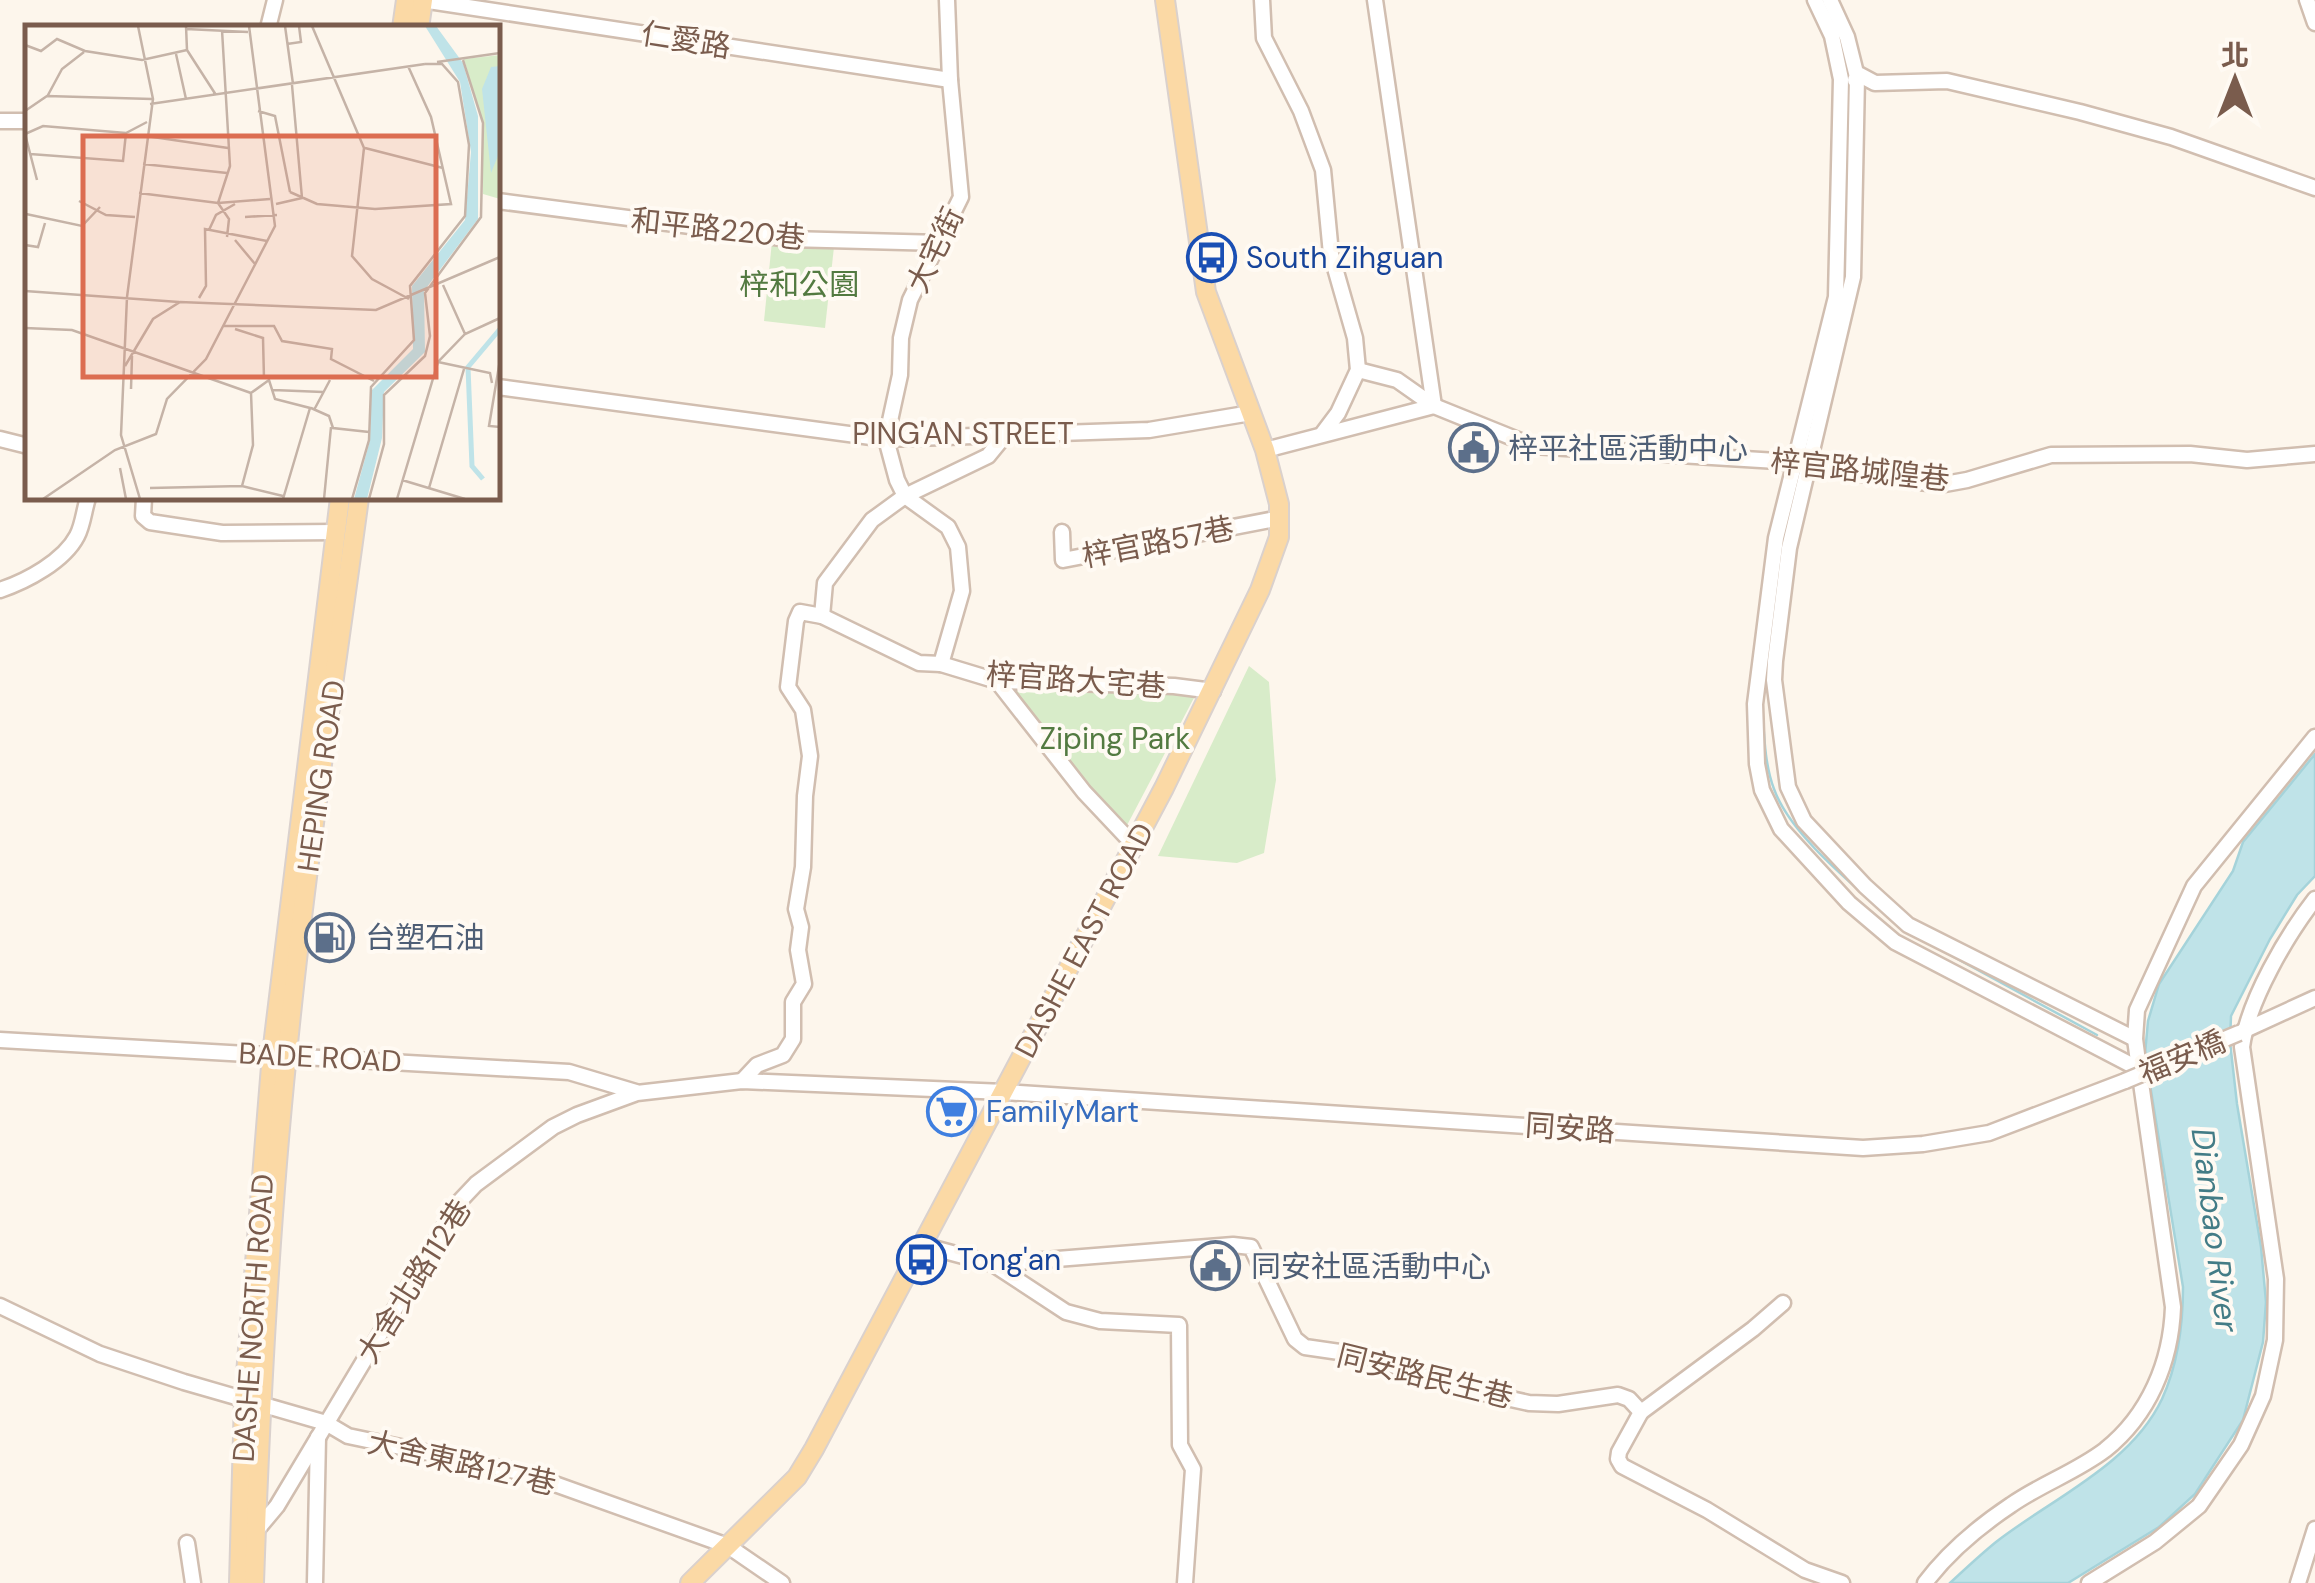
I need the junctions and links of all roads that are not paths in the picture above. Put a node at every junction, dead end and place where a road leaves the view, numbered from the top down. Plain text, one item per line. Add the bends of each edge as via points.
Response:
1 (274, 0) edge
2 (406, 0) edge
3 (422, 0) edge
4 (947, 0) edge
5 (1165, 0) edge
6 (1262, 0) edge
7 (1375, 0) edge
8 (1815, 0) edge
9 (1830, 0) edge
10 (2307, 0) edge
11 (2315, 24) edge
12 (269, 25) edge
13 (402, 25) edge
14 (419, 25) edge
15 (950, 80) junction
16 (1849, 80) junction
17 (0, 121) edge
18 (25, 122) edge
19 (2315, 188) edge
20 (500, 201) edge
21 (940, 243) junction
22 (1358, 370) junction
23 (500, 387) edge
24 (1434, 406) junction
25 (1251, 413) junction
26 (1006, 434) junction
27 (1323, 434) junction
28 (0, 438) edge
29 (886, 439) junction
30 (25, 445) edge
31 (1265, 450) junction
32 (2315, 454) edge
33 (1802, 464) junction
34 (904, 496) junction
35 (87, 500) edge
36 (144, 500) edge
37 (340, 500) edge
38 (359, 500) edge
39 (1280, 518) junction
40 (336, 532) junction
41 (1062, 532) dead end
42 (0, 590) edge
43 (822, 616) junction
44 (941, 664) junction
45 (998, 680) junction
46 (1212, 691) junction
47 (322, 707) junction
48 (2315, 736) edge
49 (1134, 845) junction
50 (2315, 899) edge
51 (2315, 998) edge
52 (2242, 1032) junction
53 (2135, 1039) junction
54 (0, 1040) edge
55 (279, 1054) junction
56 (2139, 1069) junction
57 (742, 1081) junction
58 (2125, 1081) joint
59 (1004, 1092) junction
60 (637, 1093) junction
61 (922, 1245) junction
62 (993, 1264) junction
63 (1784, 1303) dead end
64 (0, 1306) edge
65 (252, 1400) junction
66 (1642, 1412) junction
67 (322, 1429) junction
68 (2315, 1529) edge
69 (248, 1530) junction
70 (187, 1544) dead end
71 (728, 1546) junction
72 (194, 1583) edge
73 (239, 1583) edge
74 (254, 1583) edge
75 (315, 1583) edge
76 (690, 1583) edge
77 (782, 1583) edge
78 (1185, 1583) edge
79 (1842, 1583) edge
80 (1925, 1583) edge
81 (2089, 1583) edge
82 (2298, 1583) edge

1 - 12 street
2 - 13 main road
3 - 14 main road
3 - 15 street, 仁愛路
4 - 15 street, 大宅街
5 - 25 main road via 1206,292
6 - 22 street via 1264,38 1323,170 1331,254
7 - 24 street
8 - 16 street
9 - 16 street via 1847,38
10 - 11 street
15 - 21 street, 大宅街 via 962,197
16 - 19 street via 1947,81 2170,137
16 - 33 street via 1845,276
17 - 18 street
20 - 21 street, 和平路220巷 via 789,239
21 - 29 street, 大宅街 via 910,300
22 - 24 street, 梓官路城隍巷 via 1397,380
22 - 27 street
23 - 29 street, PING'AN STREET
24 - 27 street
24 - 33 street, 梓官路城隍巷 via 1533,446
25 - 26 street, PING'AN STREET via 1150,430
25 - 31 main road
26 - 29 street, PING'AN STREET
26 - 34 street via 988,456
27 - 31 street
28 - 30 street
29 - 34 street
31 - 39 main road
32 - 33 street, 梓官路城隍巷 via 2247,460 2066,454 1945,484
33 - 53 street via 1774,680 1788,788 1804,820 1908,925
33 - 56 street via 1776,538 1755,704 1756,764 1773,816 1849,902 1895,942
34 - 43 street via 872,520 825,583
34 - 44 street, 梓官路大宅巷 via 948,527 960,557 962,592
35 - 42 street via 67,552
36 - 40 street via 143,516 150,522 222,533
37 - 40 main road, HEPING ROAD
38 - 47 main road, HEPING ROAD
39 - 41 street, 梓官路57巷 via 1063,560
39 - 46 main road, DASHE EAST ROAD via 1268,572
40 - 47 main road, HEPING ROAD
43 - 44 street, 梓官路大宅巷 via 901,656
43 - 57 street, 梓官路大宅巷 via 800,612 788,687 804,710 810,756 796,909 804,984 784,1054 757,1065
44 - 45 street, 梓官路大宅巷
45 - 46 street, 梓官路大宅巷
45 - 49 street
46 - 49 main road, DASHE EAST ROAD
47 - 55 main road, HEPING ROAD
48 - 53 street via 2194,886 2142,998
49 - 59 main road, DASHE EAST ROAD
50 - 52 street via 2282,946
51 - 52 street, 福安橋
52 - 58 street, 福安橋, bridge
52 - 81 street via 2276,1280 2275,1340 2263,1396 2240,1445 2198,1506
53 - 56 street
54 - 55 street, BADE ROAD
55 - 60 street, BADE ROAD via 569,1072
55 - 65 main road, DASHE NORTH ROAD
56 - 80 street via 2173,1308 2172,1340 2160,1374 2127,1429 2104,1451 2000,1512 1945,1557
57 - 59 street, 大舍北路112巷
57 - 60 street, 大舍北路112巷
58 - 59 street, 同安路 via 1989,1132 1864,1148
59 - 61 main road, DASHE EAST ROAD
60 - 67 street, 大舍北路112巷 via 554,1128 459,1202
61 - 62 street
61 - 71 main road, DASHE EAST ROAD via 797,1477
62 - 66 street, 同安路民生巷 via 1251,1247 1295,1340 1305,1347 1367,1356 1447,1385 1530,1403 1618,1394
62 - 78 street via 1066,1312 1100,1321 1179,1325 1180,1446 1193,1469
63 - 66 street
64 - 65 street, 大舍東路127巷 via 100,1354
65 - 67 street, 大舍東路127巷
65 - 69 main road, DASHE NORTH ROAD
66 - 79 street via 1619,1452 1622,1466 1805,1570
67 - 69 street, 大舍北路112巷 via 277,1506
67 - 71 street, 大舍東路127巷 via 524,1473
67 - 75 street
68 - 82 street
69 - 73 main road, DASHE NORTH ROAD
69 - 74 main road, DASHE NORTH ROAD
70 - 72 street
71 - 76 main road, DASHE EAST ROAD
71 - 77 street, 大舍東路127巷

